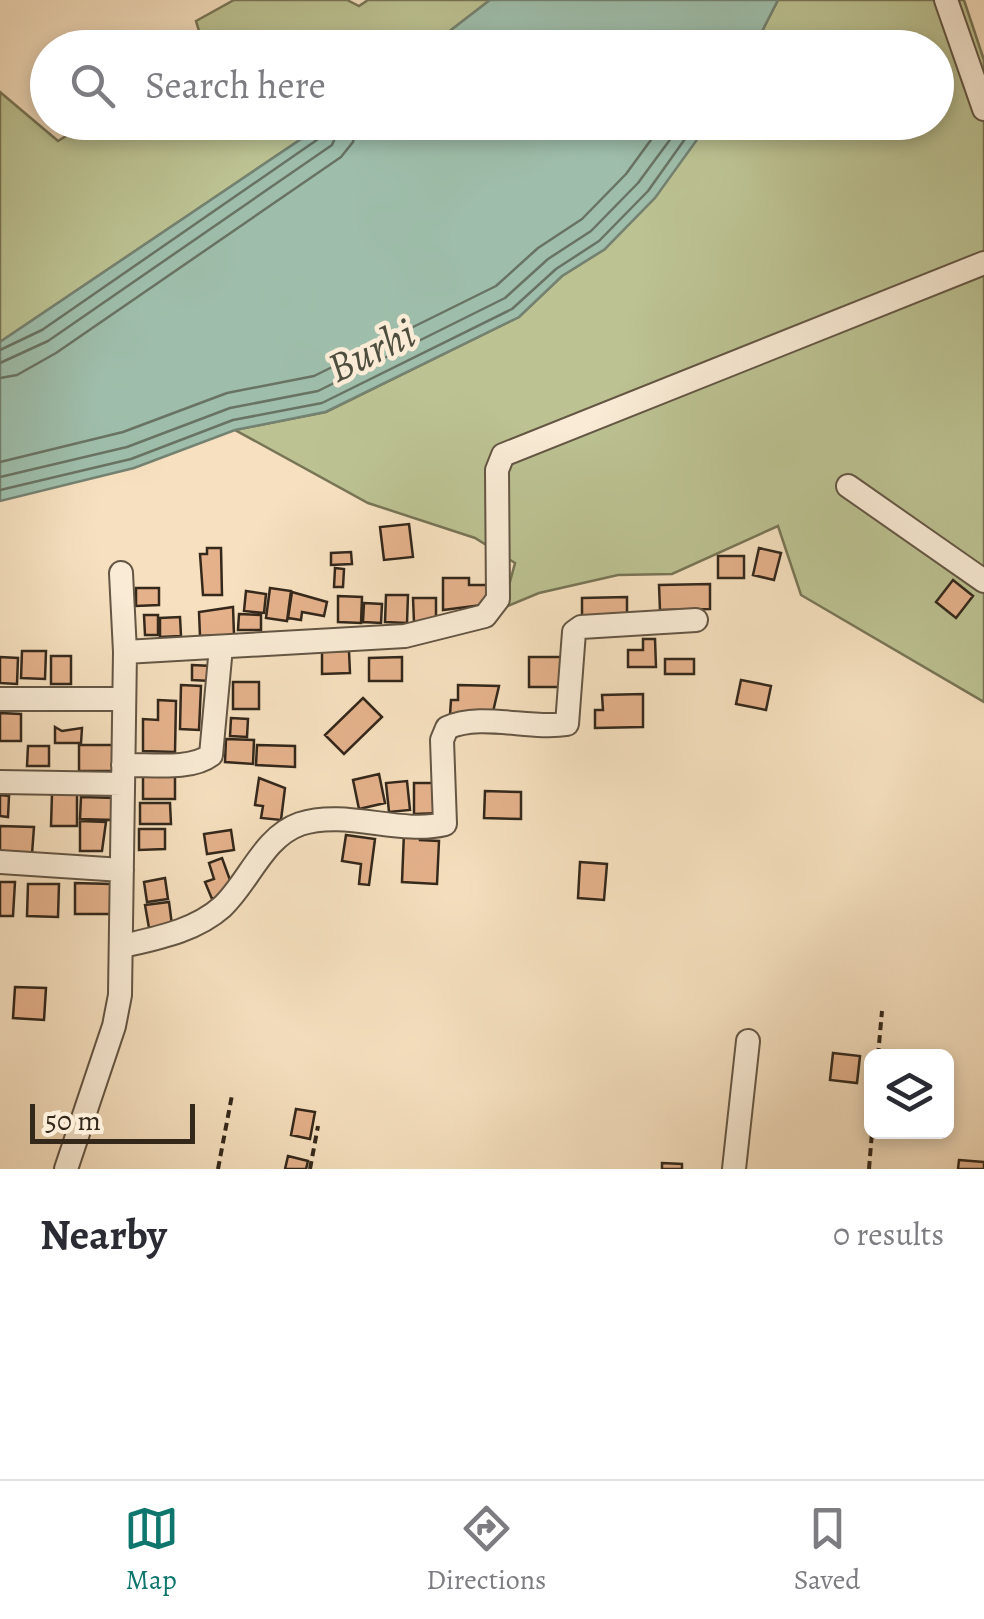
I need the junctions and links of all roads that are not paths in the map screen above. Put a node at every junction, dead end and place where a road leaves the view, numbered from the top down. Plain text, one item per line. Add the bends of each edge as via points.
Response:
1 (946, 0) edge
2 (984, 110) edge
3 (984, 263) edge
4 (848, 486) dead end
5 (121, 573) dead end
6 (984, 581) edge
7 (696, 620) dead end
8 (221, 646) junction
9 (125, 652) junction
10 (0, 698) edge
11 (124, 698) junction
12 (123, 774) junction
13 (0, 782) edge
14 (0, 862) edge
15 (122, 870) junction
16 (123, 946) junction
17 (748, 1042) dead end
18 (66, 1169) edge
19 (734, 1169) edge

1 - 2 street
3 - 8 street via 503,454 498,598 485,616 404,636
4 - 6 street
5 - 9 street
7 - 16 street via 574,632 566,724 447,728 445,824 298,825 269,846 219,910 173,934
8 - 9 street
8 - 12 street via 211,755
9 - 11 street
10 - 11 street
11 - 12 street
12 - 13 street
12 - 15 street
14 - 15 street
15 - 16 street
16 - 18 street via 114,1026
17 - 19 street

